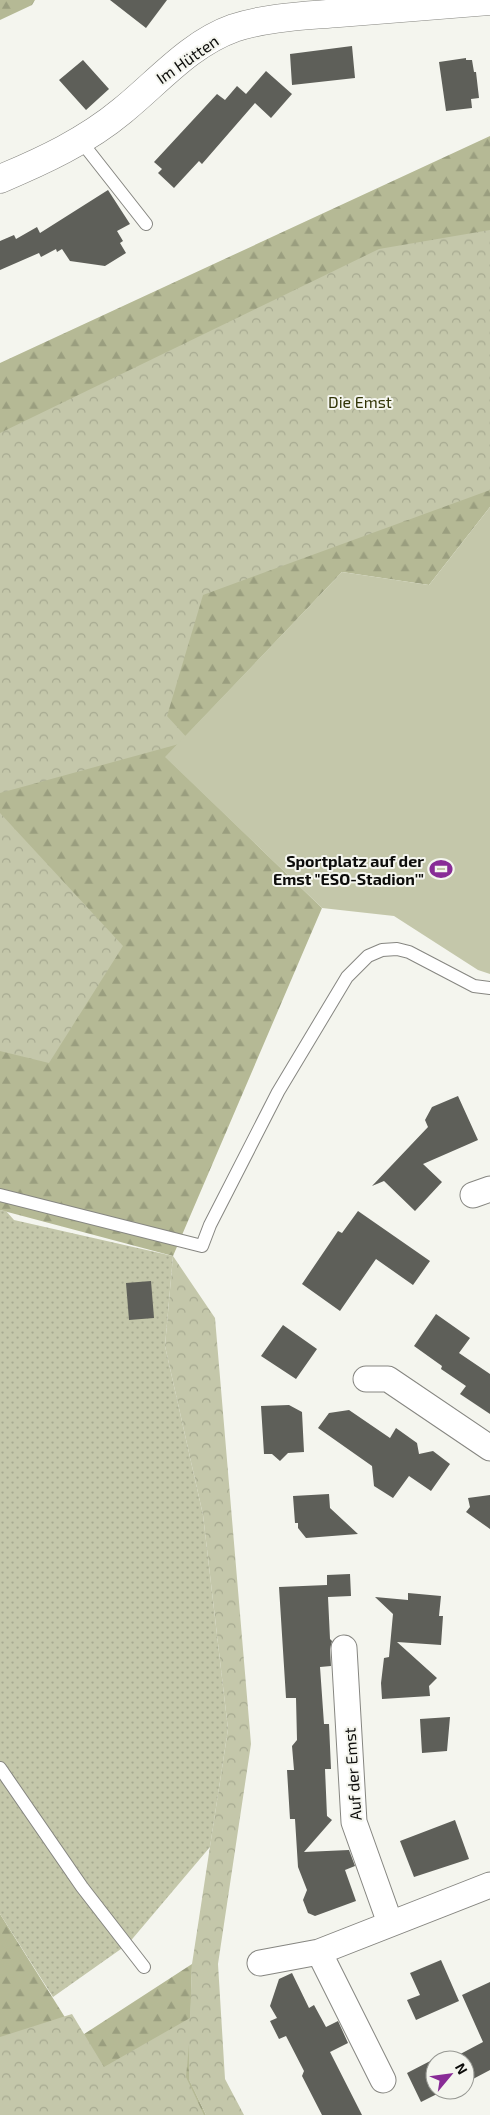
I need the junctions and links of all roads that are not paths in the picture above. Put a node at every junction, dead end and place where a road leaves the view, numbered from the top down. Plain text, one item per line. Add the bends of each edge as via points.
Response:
1 (490, 1) edge
2 (80, 140) junction
3 (0, 179) edge
4 (146, 224) dead end
5 (490, 988) edge
6 (0, 1195) edge
7 (366, 1379) dead end
8 (490, 1448) edge
9 (344, 1648) dead end
10 (0, 1768) edge
11 (490, 1885) edge
12 (390, 1923) junction
13 (319, 1952) junction
14 (260, 1962) dead end
15 (144, 1966) dead end
16 (383, 2080) dead end

1 - 2 street, Im Hütten via 272,19 234,28 203,44 149,85 122,111
2 - 3 street, Im Hütten
2 - 4 lane
5 - 6 lane via 474,986 409,952 397,949 368,956 348,977 278,1092 202,1246
7 - 8 street via 388,1379
9 - 12 street, Auf der Emst via 354,1822
10 - 15 lane via 82,1888
11 - 12 street
12 - 13 street
13 - 14 street
13 - 16 street

